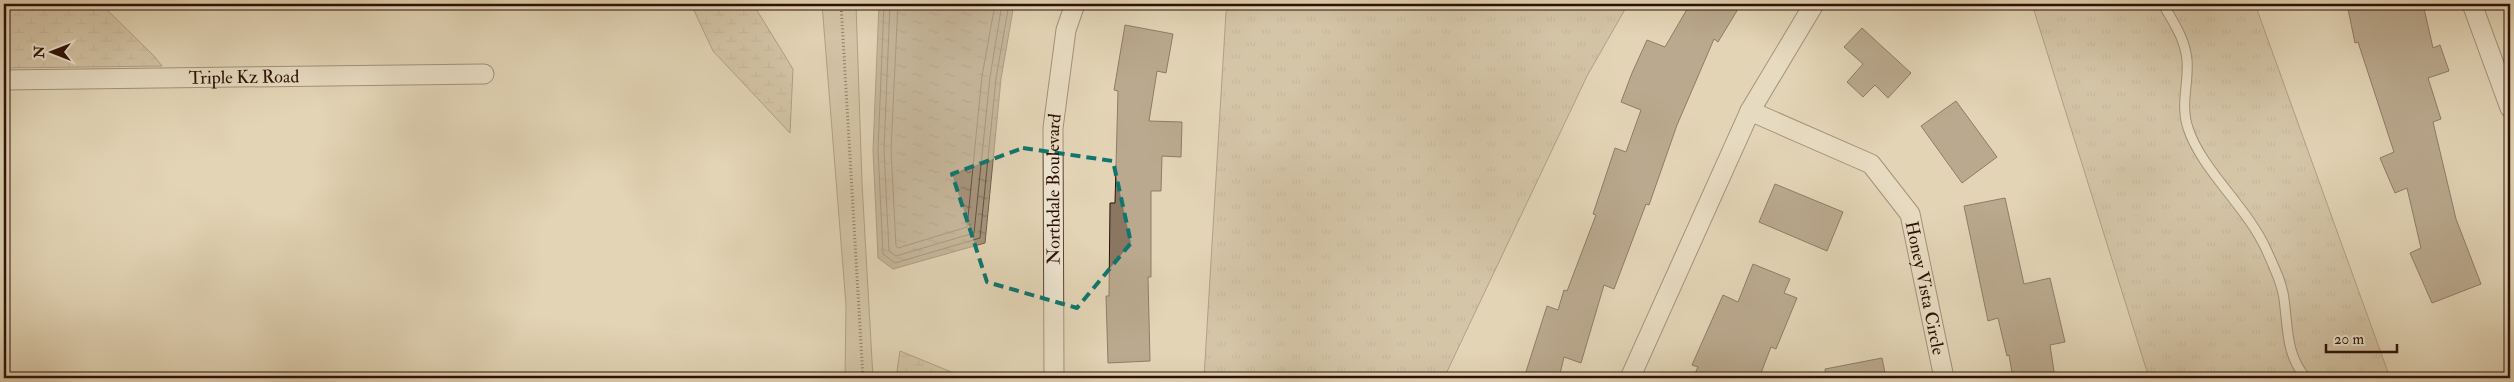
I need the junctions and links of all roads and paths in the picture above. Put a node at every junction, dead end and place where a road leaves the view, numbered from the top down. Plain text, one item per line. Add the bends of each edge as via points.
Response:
1 (841, 4) edge
2 (1075, 4) edge
3 (1814, 4) edge
4 (2163, 4) edge
5 (2472, 4) edge
6 (484, 74) dead end
7 (4, 80) edge
8 (2510, 108) edge
9 (1750, 111) junction
10 (863, 378) edge
11 (1054, 378) edge
12 (1630, 378) edge
13 (1944, 378) edge
14 (2306, 378) edge

1 - 10 path
2 - 11 street, Northdale Boulevard via 1066,30 1053,128
3 - 9 street
4 - 14 lane via 2180,32 2187,59 2184,110 2187,127 2203,158 2266,247 2281,284 2292,354
5 - 8 street
6 - 7 street, Triple Kz Road
9 - 12 street
9 - 13 street, Honey Vista Circle via 1871,164 1910,214

